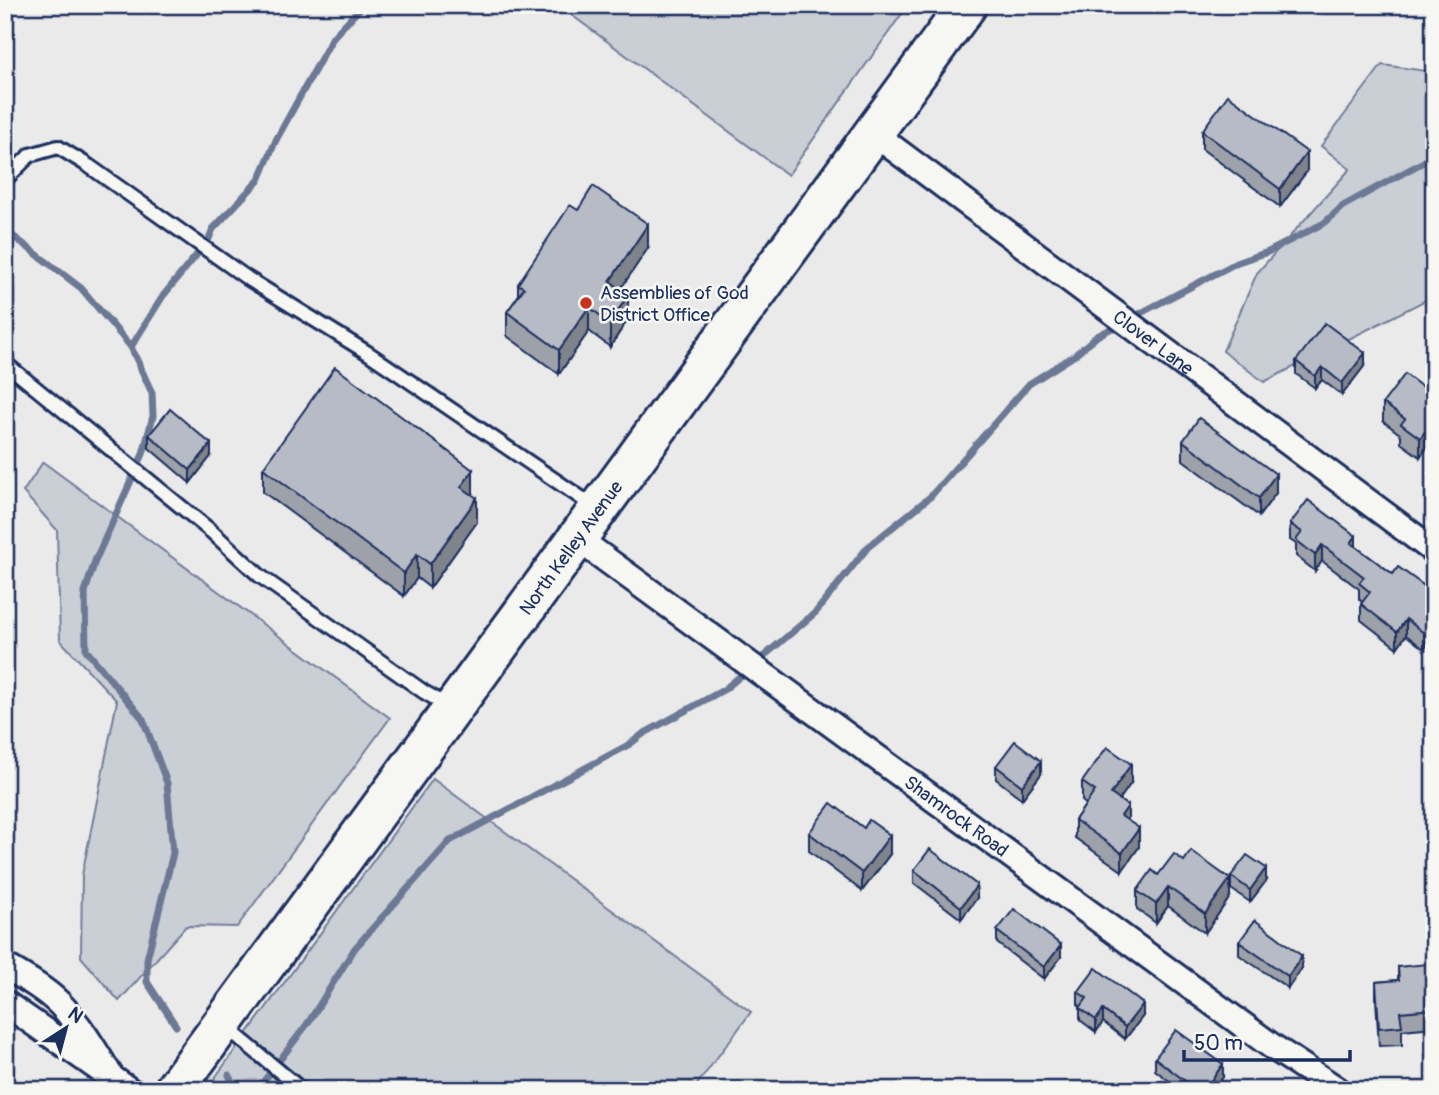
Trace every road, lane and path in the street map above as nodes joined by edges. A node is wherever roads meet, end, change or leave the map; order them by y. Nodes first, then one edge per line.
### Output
1 (967, 5) edge
2 (873, 133) junction
3 (5, 180) edge
4 (5, 363) edge
5 (589, 525) junction
6 (1434, 551) edge
7 (453, 709) junction
8 (5, 967) edge
9 (5, 1003) edge
10 (223, 1024) junction
11 (120, 1083) edge
12 (174, 1090) edge
13 (302, 1090) edge
14 (1338, 1090) edge

1 - 2 main road, North Kelley Avenue
2 - 5 main road, North Kelley Avenue
2 - 6 street, Clover Lane
3 - 5 lane
4 - 7 lane
5 - 7 main road, North Kelley Avenue
5 - 14 street, Shamrock Road
7 - 10 main road, North Kelley Avenue
8 - 11 street
9 - 11 street
10 - 12 main road, North Kelley Avenue
10 - 13 lane

